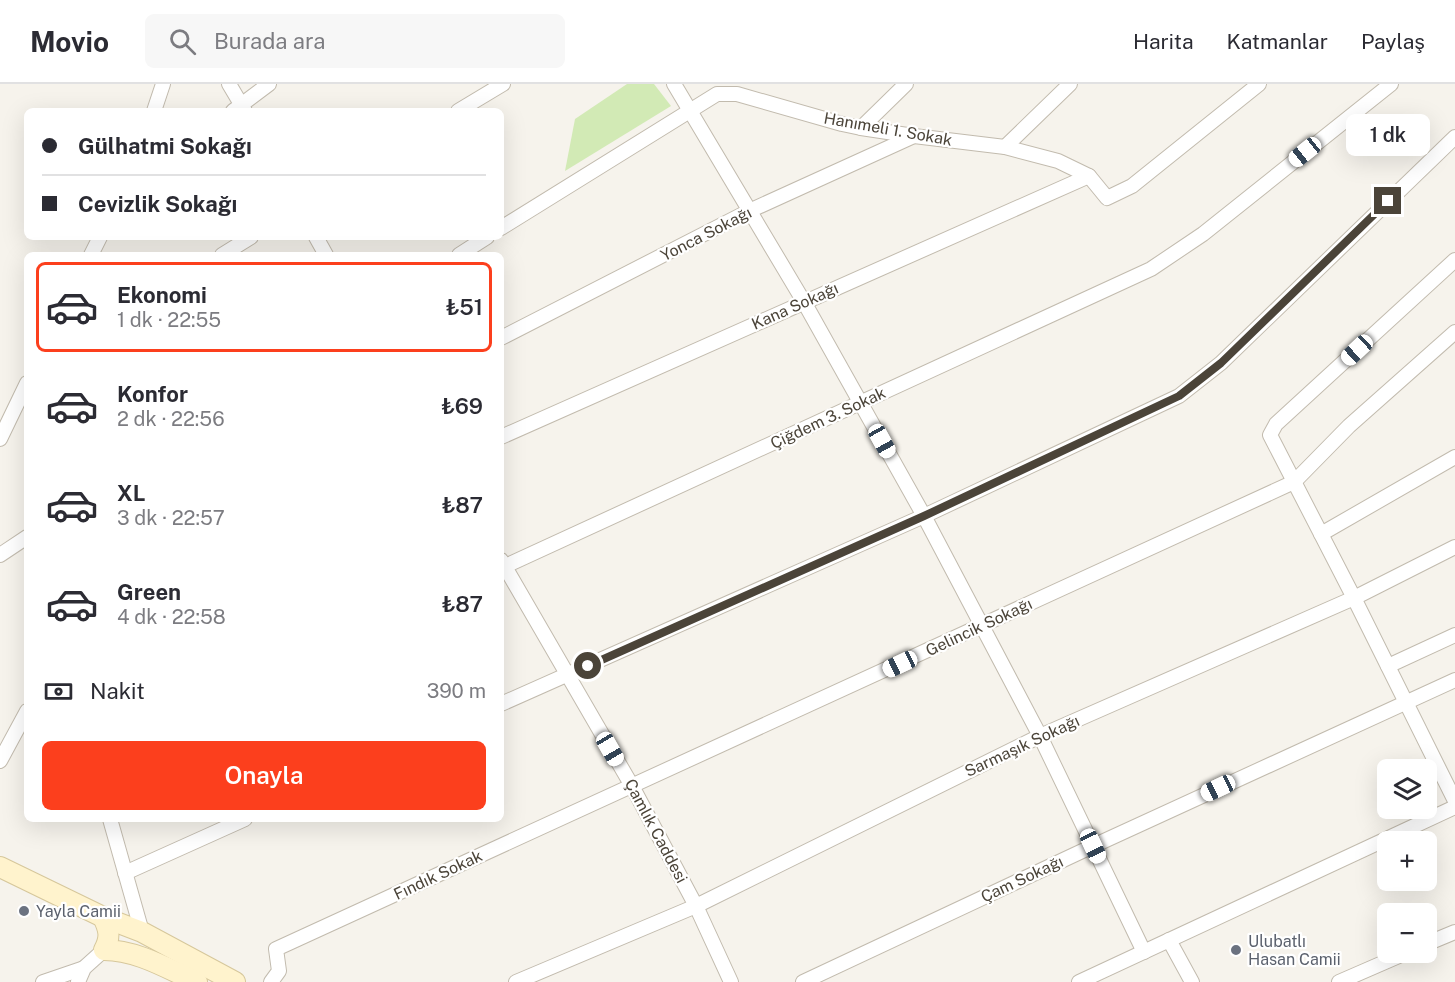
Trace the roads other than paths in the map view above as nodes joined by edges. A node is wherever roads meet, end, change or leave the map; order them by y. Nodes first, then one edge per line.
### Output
1 (163, 84) edge
2 (229, 84) edge
3 (269, 84) edge
4 (503, 84) edge
5 (674, 84) edge
6 (906, 84) edge
7 (1070, 84) edge
8 (1259, 84) edge
9 (1391, 84) edge
10 (742, 89) edge
11 (154, 108) edge
12 (240, 108) edge
13 (241, 108) edge
14 (463, 108) edge
15 (689, 111) junction
16 (861, 128) junction
17 (914, 136) junction
18 (1455, 136) edge
19 (1005, 147) junction
20 (1089, 176) junction
21 (750, 211) junction
22 (504, 226) edge
23 (246, 240) edge
24 (482, 240) edge
25 (227, 252) edge
26 (464, 252) edge
27 (1455, 260) edge
28 (804, 302) junction
29 (1455, 332) edge
30 (504, 336) edge
31 (24, 389) edge
32 (861, 403) junction
33 (504, 436) edge
34 (0, 439) edge
35 (1455, 457) edge
36 (1294, 482) junction
37 (924, 516) junction
38 (1321, 534) junction
39 (24, 541) edge
40 (1455, 547) edge
41 (0, 555) edge
42 (504, 564) edge
43 (504, 568) edge
44 (1354, 598) junction
45 (982, 626) junction
46 (1455, 635) edge
47 (1388, 666) junction
48 (567, 675) junction
49 (1455, 680) edge
50 (1406, 702) junction
51 (504, 703) edge
52 (24, 717) edge
53 (1040, 736) junction
54 (0, 761) edge
55 (1450, 779) edge
56 (632, 786) junction
57 (1455, 801) edge
58 (1455, 807) edge
59 (111, 822) edge
60 (238, 822) edge
61 (1093, 846) junction
62 (0, 867) edge
63 (125, 873) junction
64 (696, 906) junction
65 (103, 917) junction
66 (142, 932) junction
67 (1455, 932) edge
68 (1437, 939) edge
69 (1169, 940) junction
70 (104, 950) junction
71 (1144, 952) junction
72 (1383, 963) edge
73 (84, 968) junction
74 (43, 982) edge
75 (78, 982) edge
76 (197, 982) edge
77 (236, 982) edge
78 (271, 982) edge
79 (516, 982) edge
80 (731, 982) edge
81 (803, 982) edge
82 (1079, 982) edge
83 (1192, 982) edge
84 (1340, 982) edge

1 - 11 street
2 - 12 street
3 - 13 street
4 - 14 street
5 - 15 street
6 - 16 street
7 - 19 street
8 - 20 street
9 - 32 street, Çiğdem 3. Sokak
10 - 15 street, Hanımeli 1. Sokak
10 - 16 street, Hanımeli 1. Sokak
15 - 21 street
15 - 22 street, Hanımeli 1. Sokak
16 - 17 street, Hanımeli 1. Sokak
17 - 19 street, Hanımeli 1. Sokak
17 - 21 street, Yonca Sokağı
18 - 37 street
19 - 20 street, Hanımeli 1. Sokak
20 - 28 street, Kana Sokağı
21 - 28 street
21 - 30 street, Yonca Sokağı
23 - 25 street
24 - 26 street
27 - 36 street
28 - 32 street
28 - 33 street, Kana Sokağı
29 - 36 street
31 - 34 street
32 - 37 street
32 - 42 street, Çiğdem 3. Sokak
35 - 38 street
36 - 38 street
36 - 45 street, Gelincik Sokağı
37 - 45 street
37 - 48 street
38 - 44 street
39 - 41 street
40 - 44 street, Sarmaşık Sokağı
43 - 48 street, Çamlık Caddesi
44 - 47 street
44 - 53 street, Sarmaşık Sokağı
45 - 53 street
45 - 56 street, Gelincik Sokağı
46 - 47 street
47 - 50 street
48 - 51 street
48 - 56 street, Çamlık Caddesi
49 - 50 street, Çam Sokağı
50 - 55 street
50 - 61 street, Çam Sokağı
52 - 54 street
53 - 61 street
53 - 64 street, Sarmaşık Sokağı
55 - 57 street
56 - 64 street, Çamlık Caddesi
56 - 78 street, Fındık Sokak
58 - 69 street
59 - 63 street
60 - 63 street
61 - 71 street
61 - 81 street, Çam Sokağı
62 - 65 main road
63 - 66 street
64 - 79 street, Sarmaşık Sokağı
64 - 80 street, Çamlık Caddesi
65 - 66 main road
65 - 70 main road
66 - 77 main road
67 - 68 street
69 - 71 street
69 - 83 street
70 - 73 street
70 - 76 main road
71 - 82 street
72 - 84 street
73 - 74 street
73 - 75 street

